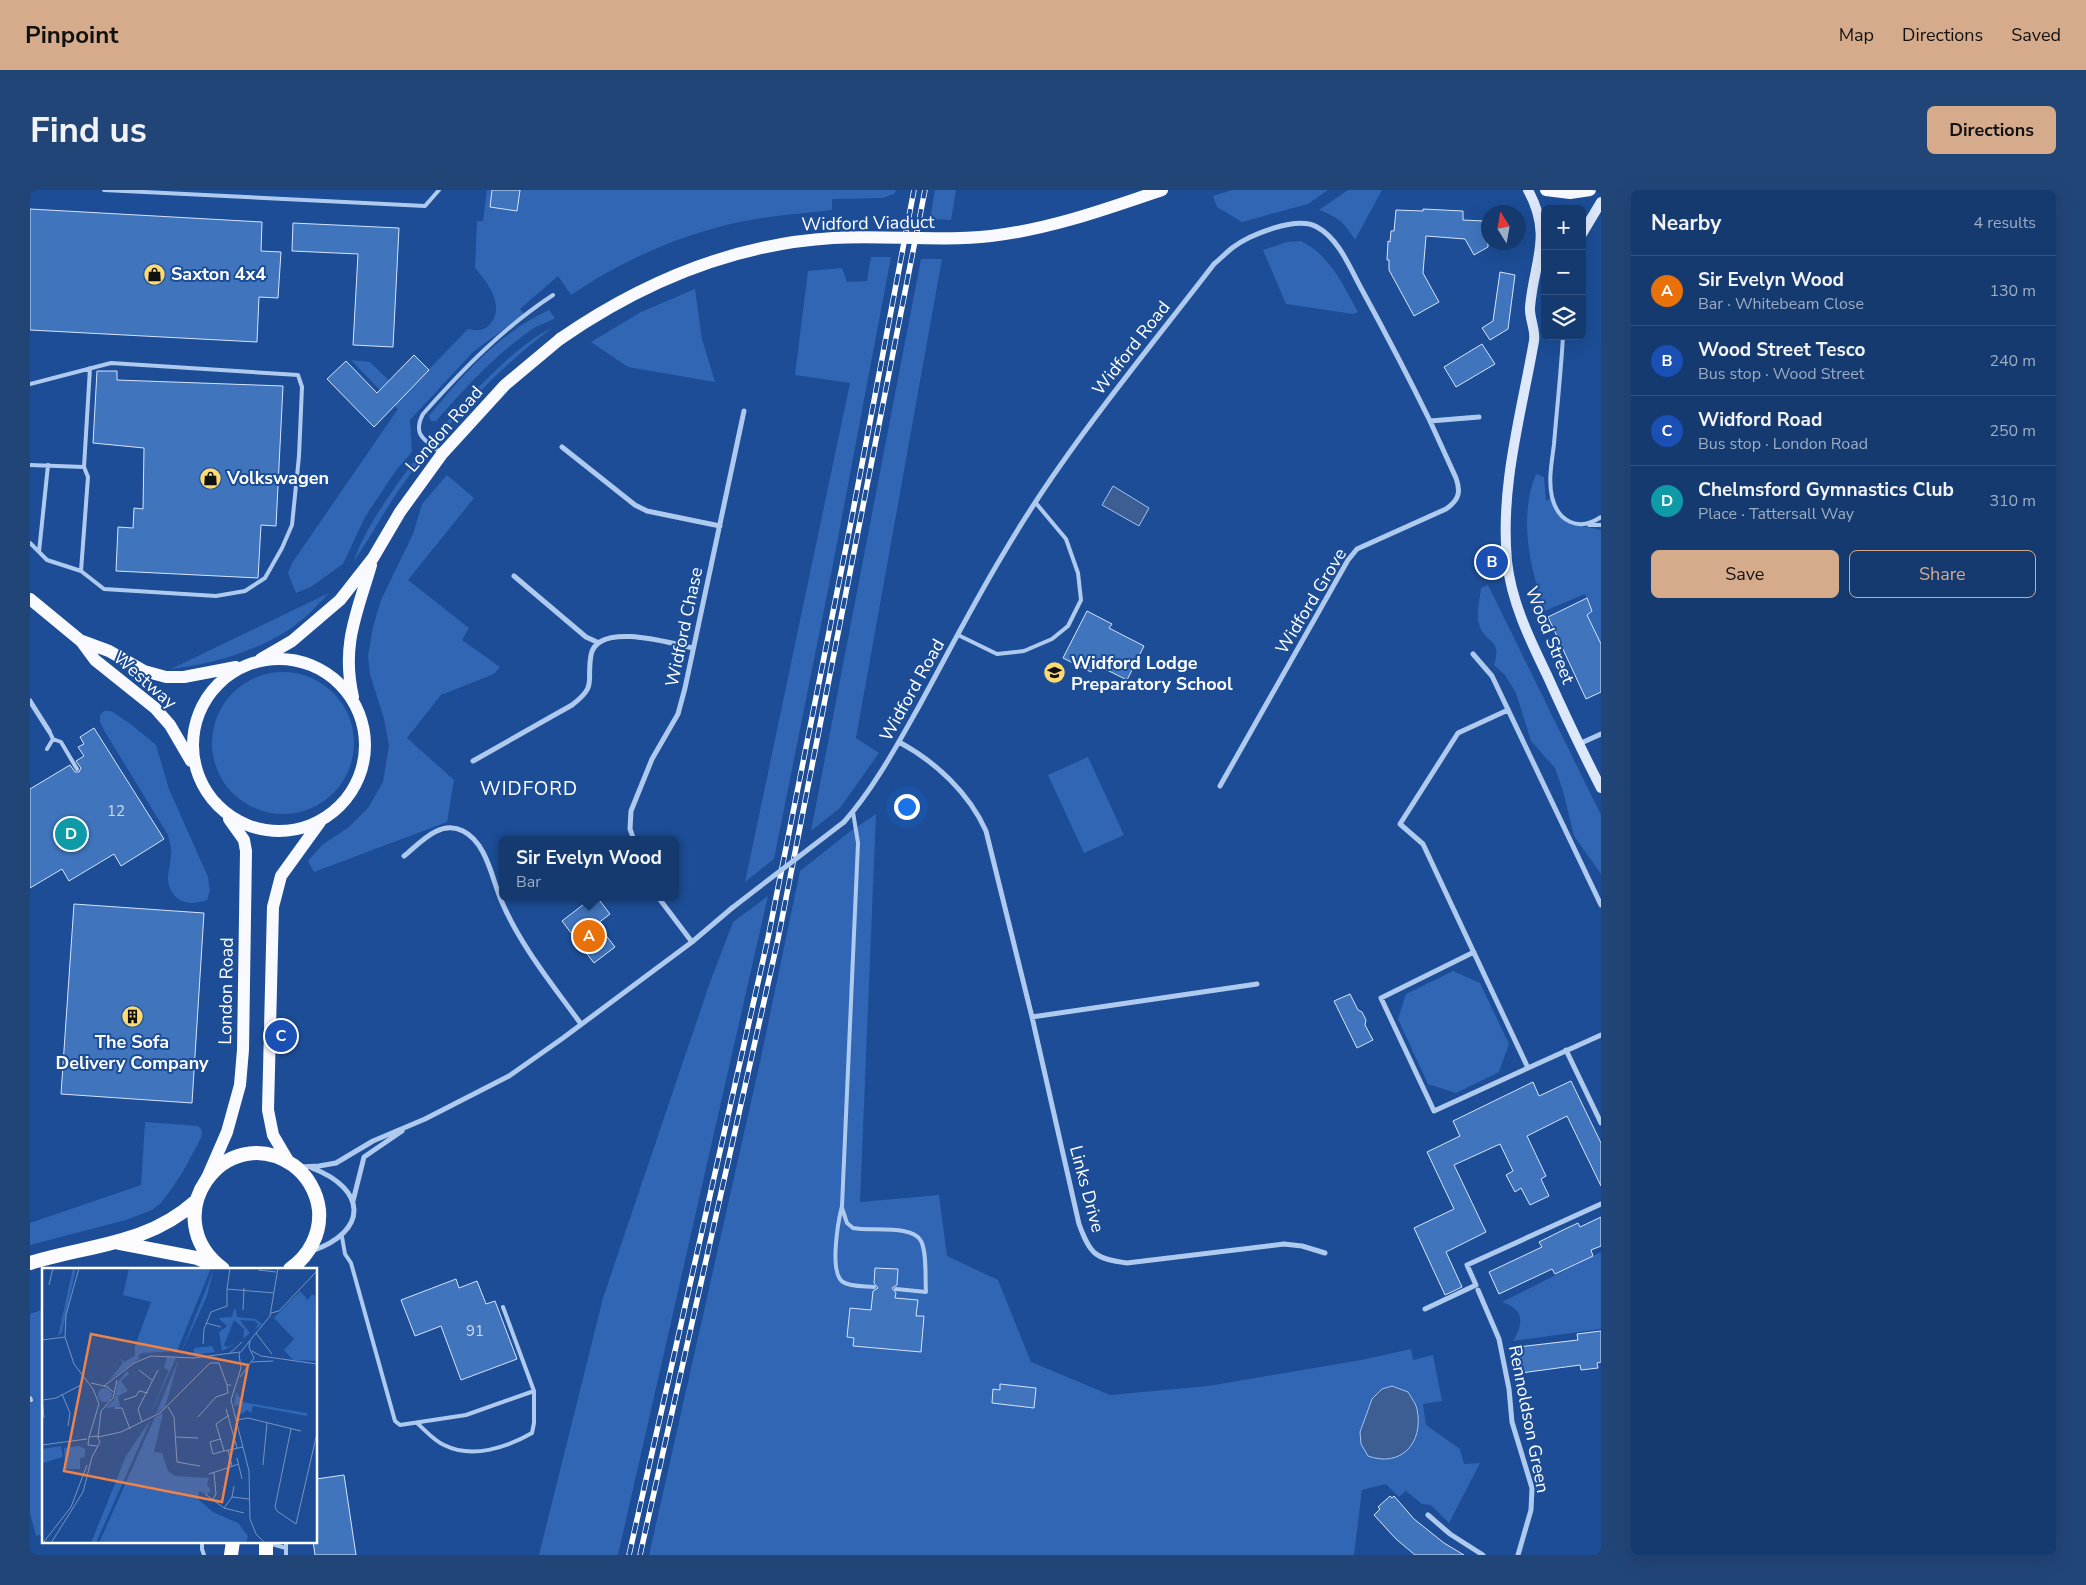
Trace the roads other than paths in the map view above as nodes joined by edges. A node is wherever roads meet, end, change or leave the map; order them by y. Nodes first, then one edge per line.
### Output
1 (104, 190) edge
2 (256, 190) edge
3 (439, 190) edge
4 (1162, 190) edge
5 (1528, 190) edge
6 (1546, 190) edge
7 (1590, 190) edge
8 (256, 197) junction
9 (1601, 202) edge
10 (1586, 227) edge
11 (553, 294) dead end
12 (1541, 333) edge
13 (1535, 338) junction
14 (560, 339) joint
15 (1562, 340) edge
16 (90, 368) junction
17 (30, 384) edge
18 (744, 410) dead end
19 (1479, 417) dead end
20 (1430, 420) junction
21 (562, 447) dead end
22 (442, 454) junction
23 (30, 465) edge
24 (48, 465) junction
25 (84, 467) junction
26 (1036, 502) junction
27 (1601, 517) edge
28 (1579, 525) junction
29 (1601, 525) edge
30 (720, 526) junction
31 (30, 544) edge
32 (39, 552) junction
33 (373, 558) junction
34 (81, 571) junction
35 (514, 576) dead end
36 (30, 599) edge
37 (958, 635) junction
38 (81, 641) junction
39 (597, 642) junction
40 (693, 648) junction
41 (1473, 654) dead end
42 (251, 664) junction
43 (30, 701) edge
44 (355, 704) junction
45 (1508, 710) junction
46 (49, 732) joint
47 (1601, 734) edge
48 (53, 739) junction
49 (899, 742) junction
50 (1579, 744) junction
51 (47, 749) dead end
52 (473, 761) dead end
53 (77, 769) dead end
54 (198, 775) junction
55 (1220, 786) dead end
56 (1601, 788) edge
57 (218, 807) junction
58 (853, 812) junction
59 (321, 820) junction
60 (633, 836) edge
61 (404, 856) dead end
62 (499, 896) edge
63 (501, 901) edge
64 (661, 901) edge
65 (1601, 905) edge
66 (692, 942) junction
67 (1474, 952) junction
68 (1257, 984) dead end
69 (1032, 1018) junction
70 (581, 1024) junction
71 (1601, 1034) edge
72 (1566, 1050) junction
73 (1528, 1068) junction
74 (1601, 1123) edge
75 (406, 1128) junction
76 (292, 1165) junction
77 (310, 1166) junction
78 (207, 1178) junction
79 (196, 1202) junction
80 (353, 1202) junction
81 (1601, 1204) edge
82 (842, 1206) junction
83 (342, 1237) junction
84 (119, 1243) junction
85 (1325, 1254) dead end
86 (303, 1260) edge
87 (30, 1263) edge
88 (221, 1268) edge
89 (291, 1268) edge
90 (874, 1287) dead end
91 (896, 1289) dead end
92 (1478, 1290) dead end
93 (503, 1307) dead end
94 (1425, 1309) dead end
95 (534, 1391) junction
96 (417, 1423) junction
97 (1428, 1515) dead end
98 (202, 1542) edge
99 (233, 1542) edge
100 (286, 1542) edge
101 (266, 1546) edge
102 (286, 1548) junction
103 (204, 1555) edge
104 (231, 1555) edge
105 (286, 1555) edge
106 (1483, 1555) edge
107 (1518, 1555) edge

1 - 8 lane
2 - 8 lane
3 - 8 lane
4 - 14 main road, Widford Viaduct, bridge
5 - 13 main road, Wood Street
6 - 7 main road
9 - 10 main road
11 - 22 lane
12 - 13 main road
13 - 50 main road, Wood Street
14 - 22 main road, London Road
15 - 28 lane
16 - 17 lane
16 - 25 lane
16 - 34 lane
18 - 30 street, Widford Chase
19 - 20 street
20 - 26 street, Widford Road
20 - 55 street, Widford Grove
21 - 30 street
22 - 33 main road, London Road
23 - 24 lane
24 - 25 lane
24 - 32 lane
25 - 34 lane
26 - 37 street, Widford Road
26 - 37 lane
27 - 28 lane
28 - 29 lane
30 - 40 street, Widford Chase
31 - 32 lane
32 - 34 lane
33 - 42 main road, London Road
33 - 44 main road, London Road
35 - 39 street
36 - 38 main road, Westway
37 - 49 street, Widford Road
38 - 42 main road, Westway
38 - 54 main road, Westway
39 - 40 street
39 - 52 street
40 - 60 street, Widford Chase
41 - 45 street
42 - 44 main road
42 - 54 main road
43 - 46 street
44 - 59 main road
45 - 65 street
45 - 67 street
46 - 48 lane
47 - 50 street
48 - 51 lane
48 - 53 lane
49 - 58 street, Widford Road
49 - 69 street, Links Drive
50 - 56 main road, Wood Street
54 - 57 main road
57 - 59 main road
57 - 78 main road, London Road
58 - 66 street, Widford Road, bridge
58 - 82 lane
59 - 76 main road
61 - 62 street
63 - 70 street
64 - 66 street
66 - 70 street, Widford Road
67 - 73 street
67 - 73 street
68 - 69 street
69 - 85 street, Links Drive
70 - 75 street, Widford Road
71 - 72 street
72 - 73 street
72 - 74 street
75 - 77 street, Widford Road
75 - 80 street, Widford Road
76 - 77 street, Widford Road
76 - 78 highway
76 - 86 highway
77 - 80 street, Widford Road
78 - 79 highway
79 - 84 highway
79 - 88 highway
80 - 83 street, Widford Road
81 - 94 street
82 - 90 lane
82 - 91 lane
83 - 86 street
83 - 96 lane
84 - 87 highway
84 - 88 highway
86 - 89 highway
92 - 107 street, Rennoldson Green
93 - 95 lane
95 - 96 lane
95 - 96 lane
97 - 106 street
98 - 103 lane
99 - 104 highway
100 - 102 lane
101 - 102 lane
102 - 105 lane

